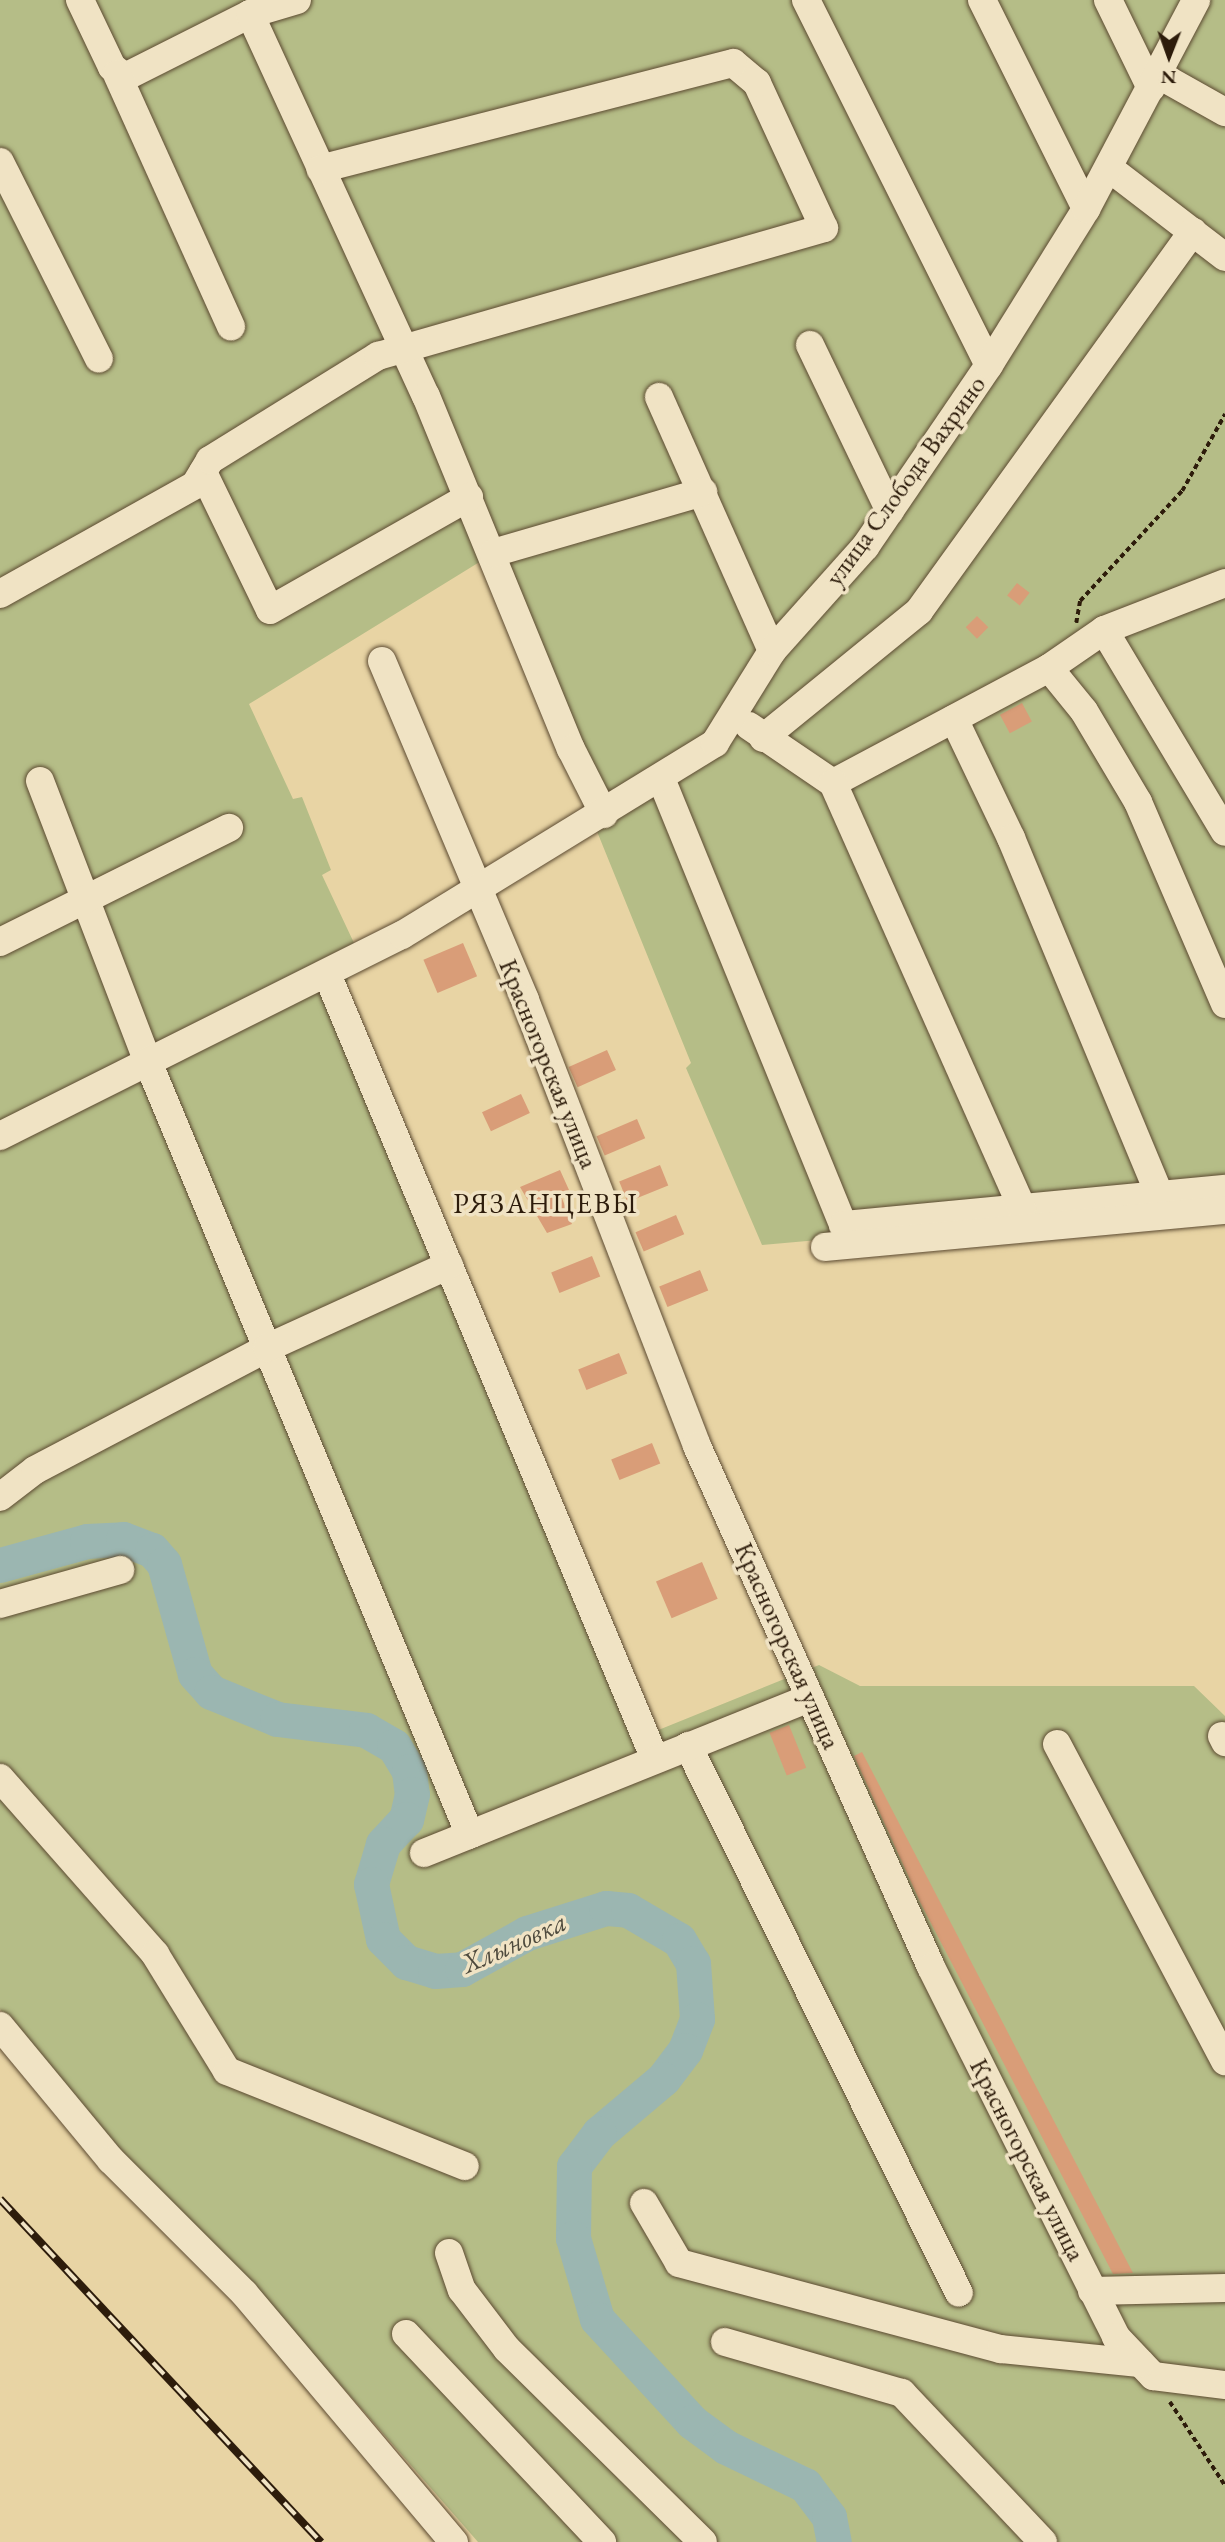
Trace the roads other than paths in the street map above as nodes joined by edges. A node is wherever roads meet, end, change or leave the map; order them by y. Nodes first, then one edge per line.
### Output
1 (80, 0) edge
2 (297, 0) edge
3 (806, 0) edge
4 (982, 0) edge
5 (1108, 0) edge
6 (1196, 0) edge
7 (250, 14) junction
8 (117, 74) junction
9 (1155, 82) junction
10 (1225, 113) edge
11 (0, 162) edge
12 (1109, 168) junction
13 (320, 169) junction
14 (1086, 209) junction
15 (1193, 231) junction
16 (1225, 257) edge
17 (232, 327) dead end
18 (810, 345) dead end
19 (405, 351) junction
20 (99, 359) dead end
21 (989, 365) junction
22 (659, 397) dead end
23 (203, 472) junction
24 (703, 492) junction
25 (469, 497) junction
26 (890, 511) junction
27 (493, 553) junction
28 (1225, 583) edge
29 (0, 594) edge
30 (1093, 638) junction
31 (772, 651) junction
32 (382, 661) dead end
33 (1048, 668) junction
34 (736, 714) junction
35 (954, 719) junction
36 (763, 738) junction
37 (40, 781) dead end
38 (662, 781) junction
39 (833, 783) junction
40 (1214, 790) edge
41 (604, 814) junction
42 (229, 828) dead end
43 (1225, 832) edge
44 (476, 888) junction
45 (85, 901) junction
46 (0, 942) edge
47 (327, 974) junction
48 (1225, 1004) edge
49 (148, 1062) junction
50 (0, 1136) edge
51 (1225, 1189) edge
52 (1160, 1196) junction
53 (1022, 1208) junction
54 (1225, 1210) edge
55 (825, 1247) dead end
56 (449, 1265) junction
57 (267, 1348) junction
58 (0, 1497) edge
59 (120, 1570) dead end
60 (0, 1604) edge
61 (810, 1698) junction
62 (1057, 1744) dead end
63 (688, 1746) junction
64 (654, 1757) junction
65 (0, 1778) edge
66 (470, 1835) junction
67 (424, 1853) dead end
68 (0, 2026) edge
69 (1225, 2060) edge
70 (465, 2166) dead end
71 (644, 2203) dead end
72 (449, 2253) dead end
73 (1225, 2288) edge
74 (1093, 2291) junction
75 (959, 2292) dead end
76 (406, 2334) dead end
77 (725, 2342) dead end
78 (1147, 2369) junction
79 (1225, 2385) edge
80 (454, 2542) edge
81 (602, 2542) edge
82 (703, 2542) edge
83 (1043, 2542) edge

1 - 8 street
2 - 7 street
3 - 21 street
4 - 14 street
5 - 9 street
6 - 9 street, улица Слобода Вахрино
7 - 8 street
7 - 13 street
8 - 17 street
9 - 10 street
9 - 12 street, улица Слобода Вахрино
11 - 20 street
12 - 14 street, улица Слобода Вахрино
12 - 15 street
13 - 19 street
13 - 19 street
14 - 21 street, улица Слобода Вахрино
15 - 16 street
15 - 36 street
18 - 26 street
19 - 23 street
19 - 25 street
21 - 26 street, улица Слобода Вахрино
22 - 24 street
23 - 25 street
23 - 29 street
24 - 27 street
24 - 31 street
25 - 27 street
26 - 31 street, улица Слобода Вахрино
27 - 41 street
28 - 30 street
30 - 33 street
30 - 40 street
31 - 34 street, улица Слобода Вахрино
32 - 44 street, Красногорская улица
33 - 35 street
33 - 48 street
34 - 36 street
34 - 38 street, улица Слобода Вахрино
35 - 39 street
35 - 52 street
36 - 39 street
37 - 45 street
38 - 41 street, улица Слобода Вахрино
38 - 53 street
39 - 53 street
40 - 43 street
41 - 44 street, улица Слобода Вахрино
42 - 45 street
44 - 47 street, улица Слобода Вахрино
44 - 61 street, Красногорская улица
45 - 46 street
45 - 49 street
47 - 49 street, улица Слобода Вахрино
47 - 56 street
49 - 50 street, улица Слобода Вахрино
49 - 57 street
51 - 52 street
52 - 53 street
54 - 55 street
56 - 57 street
56 - 64 street
57 - 58 street
57 - 66 street
59 - 60 street
61 - 63 street
61 - 74 street, Красногорская улица
62 - 69 street
63 - 64 street
63 - 75 street
64 - 66 street
65 - 70 street
66 - 67 street
68 - 80 street
71 - 78 street
72 - 82 street
73 - 74 street
74 - 78 street, Красногорская улица
76 - 81 street
77 - 83 street
78 - 79 street

